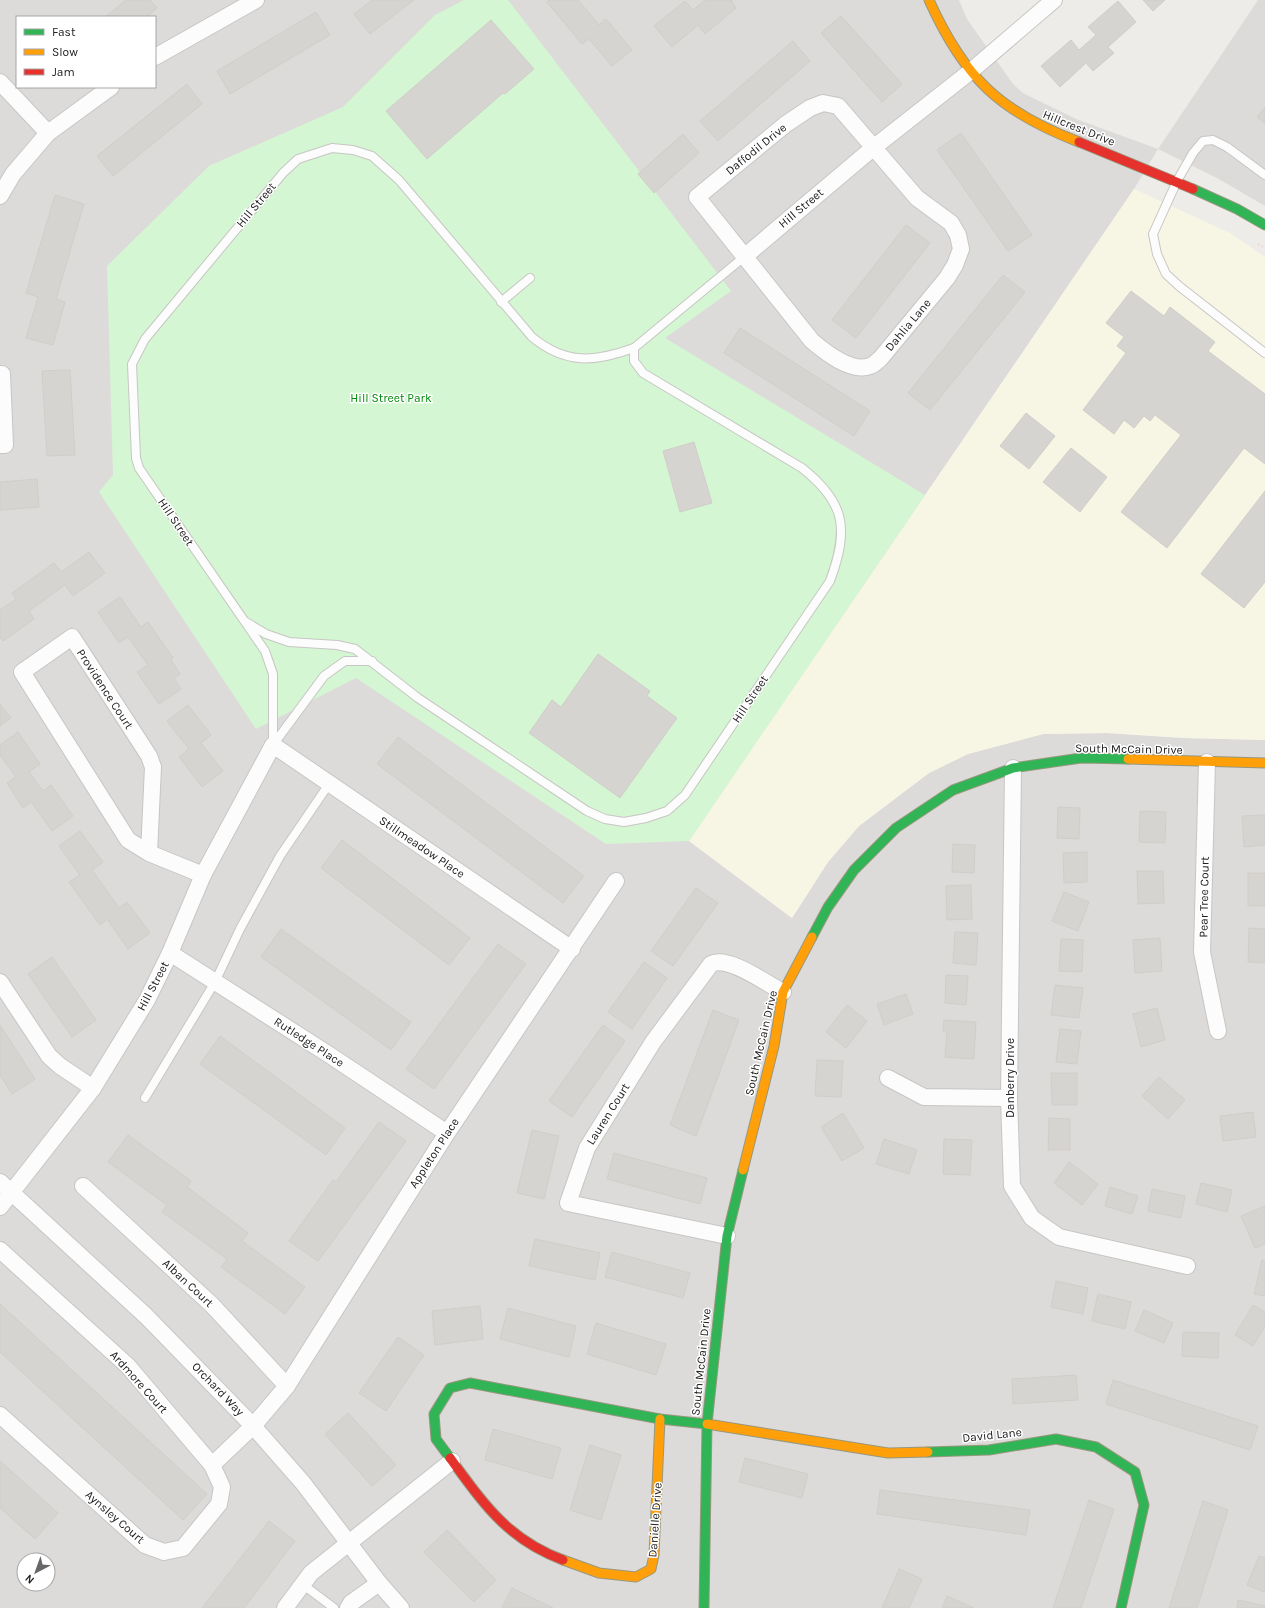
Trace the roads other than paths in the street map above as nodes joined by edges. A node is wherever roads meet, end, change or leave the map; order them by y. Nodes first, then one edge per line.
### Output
1 (256, 0) edge
2 (929, 0) edge
3 (1054, 0) edge
4 (156, 56) edge
5 (971, 71) junction
6 (0, 82) edge
7 (110, 88) edge
8 (48, 133) junction
9 (873, 148) junction
10 (1265, 175) edge
11 (1177, 181) junction
12 (0, 196) edge
13 (1265, 225) edge
14 (744, 257) junction
15 (530, 278) dead end
16 (501, 302) junction
17 (634, 348) junction
18 (1265, 354) edge
19 (0, 374) edge
20 (0, 445) edge
21 (243, 620) junction
22 (372, 661) junction
23 (272, 745) junction
24 (1207, 762) junction
25 (1265, 763) edge
26 (1013, 768) junction
27 (329, 784) junction
28 (149, 853) junction
29 (203, 875) junction
30 (616, 881) dead end
31 (572, 949) junction
32 (170, 953) junction
33 (0, 982) edge
34 (215, 982) junction
35 (783, 992) junction
36 (1218, 1031) dead end
37 (888, 1078) dead end
38 (93, 1088) junction
39 (145, 1098) dead end
40 (1009, 1098) junction
41 (447, 1133) junction
42 (83, 1186) dead end
43 (6, 1187) edge
44 (0, 1207) edge
45 (727, 1236) junction
46 (0, 1250) edge
47 (1187, 1266) dead end
48 (287, 1386) junction
49 (0, 1415) edge
50 (660, 1419) junction
51 (707, 1424) junction
52 (253, 1426) junction
53 (452, 1461) junction
54 (212, 1465) junction
55 (348, 1543) junction
56 (379, 1583) junction
57 (302, 1584) junction
58 (285, 1608) edge
59 (334, 1608) edge
60 (348, 1608) edge
61 (401, 1608) edge
62 (704, 1608) edge
63 (1121, 1608) edge

1 - 4 street
2 - 5 street, Hillcrest Drive
3 - 5 street, Hill Street
5 - 9 street, Hill Street
5 - 11 street, Hillcrest Drive
6 - 8 street
7 - 8 street
8 - 12 street
9 - 14 street, Hill Street
9 - 14 street, Daffodil Drive
9 - 14 street, Dahlia Lane
10 - 11 lane
11 - 13 street, Hillcrest Drive
11 - 18 lane
14 - 17 lane, Hill Street
15 - 16 lane
16 - 17 lane, Hill Street
16 - 21 lane, Hill Street
17 - 22 lane, Hill Street
19 - 20 street
21 - 22 lane, Hill Street
21 - 23 lane, Hill Street
22 - 23 lane, Hill Street
23 - 27 street, Stillmeadow Place
23 - 29 street, Hill Street
24 - 25 street, South McCain Drive
24 - 26 street, South McCain Drive
24 - 36 street, Pear Tree Court
26 - 35 street, South McCain Drive
26 - 40 street, Danberry Drive
27 - 31 street, Stillmeadow Place
27 - 34 lane
28 - 28 street, Providence Court
28 - 29 street, Providence Court
29 - 32 street, Hill Street
30 - 31 street, Appleton Place
31 - 41 street, Appleton Place
32 - 34 street, Rutledge Place
32 - 38 street, Hill Street
33 - 38 street
34 - 39 lane
34 - 41 street, Rutledge Place
35 - 45 street, South McCain Drive
35 - 45 street, Lauren Court
37 - 40 street
38 - 43 street, Hill Street
40 - 47 street, Danberry Drive
41 - 48 street, Appleton Place
42 - 48 street, Alban Court
43 - 44 street, Hill Street
43 - 52 street, Orchard Way
45 - 51 street, South McCain Drive
46 - 54 street, Ardmore Court
48 - 52 street, Appleton Place
49 - 54 street, Aynsley Court
50 - 51 street, Danielle Drive
50 - 53 street, Danielle Drive
50 - 53 street, Danielle Drive
51 - 62 street, South McCain Drive
51 - 63 street, David Lane
52 - 54 street
52 - 55 street, Orchard Way
53 - 55 street
55 - 56 street, Orchard Way
55 - 57 street
56 - 60 street
56 - 61 street, Orchard Way
57 - 58 street
57 - 59 lane

